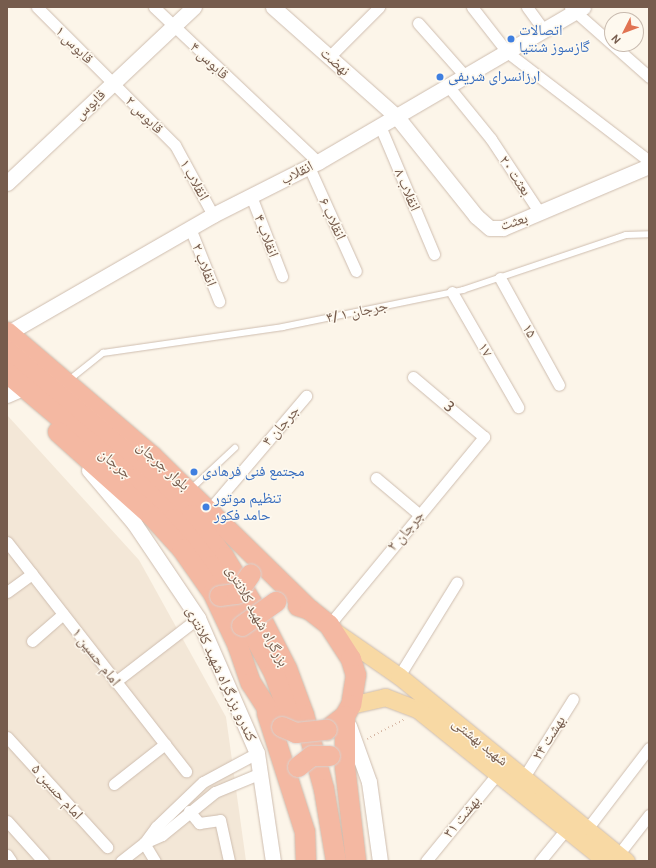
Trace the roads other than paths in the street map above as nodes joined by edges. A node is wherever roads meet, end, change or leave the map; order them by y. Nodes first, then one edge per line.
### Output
1 (37, 7) edge
2 (154, 7) edge
3 (194, 7) edge
4 (379, 7) edge
5 (472, 7) edge
6 (527, 7) edge
7 (277, 8) edge
8 (576, 9) edge
9 (418, 23) dead end
10 (172, 27) junction
11 (544, 30) junction
12 (507, 52) junction
13 (329, 57) junction
14 (465, 76) junction
15 (647, 76) edge
16 (112, 84) junction
17 (448, 86) junction
18 (396, 117) junction
19 (380, 126) junction
20 (175, 145) joint
21 (649, 161) edge
22 (313, 165) junction
23 (649, 166) edge
24 (7, 183) edge
25 (251, 196) junction
26 (540, 213) junction
27 (213, 215) junction
28 (190, 228) junction
29 (649, 234) edge
30 (434, 254) dead end
31 (356, 271) dead end
32 (282, 276) dead end
33 (500, 278) junction
34 (452, 292) junction
35 (219, 302) dead end
36 (7, 339) edge
37 (7, 373) edge
38 (413, 377) dead end
39 (67, 383) junction
40 (558, 385) dead end
41 (25, 388) junction
42 (7, 395) edge
43 (306, 396) dead end
44 (518, 407) dead end
45 (58, 433) junction
46 (484, 437) joint
47 (235, 448) dead end
48 (144, 468) joint
49 (376, 478) dead end
50 (190, 491) junction
51 (209, 510) junction
52 (420, 515) junction
53 (238, 538) junction
54 (7, 542) edge
55 (160, 558) junction
56 (212, 566) joint
57 (32, 574) junction
58 (457, 582) dead end
59 (7, 592) edge
60 (216, 594) junction
61 (310, 610) junction
62 (62, 614) junction
63 (198, 618) junction
64 (330, 627) junction
65 (238, 637) junction
66 (32, 641) dead end
67 (399, 676) junction
68 (115, 682) junction
69 (573, 699) dead end
70 (348, 710) junction
71 (267, 713) junction
72 (7, 737) edge
73 (164, 744) junction
74 (649, 748) edge
75 (257, 753) junction
76 (338, 762) junction
77 (186, 771) dead end
78 (261, 773) junction
79 (498, 774) junction
80 (295, 776) junction
81 (524, 778) junction
82 (114, 784) dead end
83 (189, 811) junction
84 (649, 815) edge
85 (7, 821) edge
86 (567, 828) junction
87 (587, 829) junction
88 (144, 843) junction
89 (107, 847) dead end
90 (7, 855) edge
91 (617, 859) edge
92 (11, 861) edge
93 (43, 861) edge
94 (121, 861) edge
95 (155, 861) edge
96 (228, 861) edge
97 (273, 861) edge
98 (306, 861) edge
99 (323, 861) edge
100 (336, 861) edge
101 (356, 861) edge
102 (380, 861) edge
103 (426, 861) edge
104 (540, 861) edge

1 - 16 street, ۱ قابوس
2 - 10 street, ۴ قابوس
3 - 10 street, قابوس
4 - 13 street
5 - 12 street
6 - 11 street
7 - 13 street, نهضت
8 - 11 street, انقلاب
8 - 15 street
9 - 14 street
10 - 16 street, قابوس
10 - 22 street, ۴ قابوس
11 - 12 street, انقلاب
12 - 14 street, انقلاب
12 - 21 street
13 - 18 street, نهضت
14 - 17 street, انقلاب
16 - 20 street, ۲ قابوس
16 - 24 street, قابوس
17 - 18 street, انقلاب
17 - 26 street, ۲۰ بعثت
18 - 19 street, انقلاب
18 - 26 street, بعثت
19 - 22 street, انقلاب
19 - 30 street, ۸ انقلاب
20 - 27 street, انقلاب ۱
22 - 25 street, انقلاب
22 - 31 street, ۶ انقلاب
23 - 26 street, بعثت
25 - 27 street, انقلاب
25 - 32 street, ۴ انقلاب
27 - 28 street, انقلاب
28 - 35 street, ۲ انقلاب
28 - 36 street, انقلاب
29 - 33 lane, جرجان ۱ /۴
33 - 34 lane, جرجان ۱ /۴
33 - 40 street, ۱۵
34 - 39 lane, جرجان ۱ /۴
34 - 44 street, ۱۷
36 - 39 highway, بلوار جرجان
36 - 48 highway, جرجان
37 - 41 highway, جرجان
38 - 46 street, 3
39 - 50 highway, بلوار جرجان
41 - 42 street
41 - 45 highway
41 - 56 highway, جرجان
43 - 51 street, ۴ جرجان
45 - 55 street, کندرو بزرگراه شهید کلانتری
45 - 60 highway
46 - 52 street, جرجان ۲
47 - 50 lane
48 - 100 highway, بزرگراه شهید کلانتری
49 - 52 street
50 - 51 highway, بلوار جرجان
51 - 53 highway, بلوار جرجان
52 - 64 street, جرجان ۲
53 - 60 highway, bridge
53 - 61 highway, بلوار جرجان
54 - 57 street, امام حسین ۱
55 - 63 street, کندرو بزرگراه شهید کلانتری
55 - 65 street
56 - 99 highway, بزرگراه شهید کلانتری
57 - 59 street
57 - 62 street, امام حسین ۱
58 - 67 street
60 - 65 highway
61 - 64 highway
61 - 65 highway, bridge
62 - 66 street
62 - 68 street, امام حسین ۱
63 - 68 street
63 - 75 street, کندرو بزرگراه شهید کلانتری
64 - 67 main road, شهید بهشتی
64 - 70 highway
65 - 71 highway
67 - 81 main road, شهید بهشتی
68 - 73 street, امام حسین ۱
69 - 81 street, بهشت ۲۴
70 - 71 highway, bridge
70 - 76 highway
70 - 79 main road, شهید بهشتی
70 - 102 street
71 - 80 highway
72 - 89 street, امام حسین ۵
73 - 77 street, امام حسین ۱
73 - 82 street
74 - 87 street
75 - 78 street, کندرو بزرگراه شهید کلانتری
75 - 88 street
76 - 80 highway, bridge
76 - 101 highway
78 - 83 street
78 - 97 street, کندرو بزرگراه شهید کلانتری
79 - 86 main road, شهید بهشتی
79 - 103 street, بهشت ۳۱
80 - 98 highway
81 - 87 main road, شهید بهشتی
83 - 88 street
83 - 96 street
84 - 91 street
85 - 93 street
86 - 91 main road, شهید بهشتی
86 - 104 street
87 - 91 main road, شهید بهشتی
88 - 94 street
88 - 95 street
90 - 92 street

